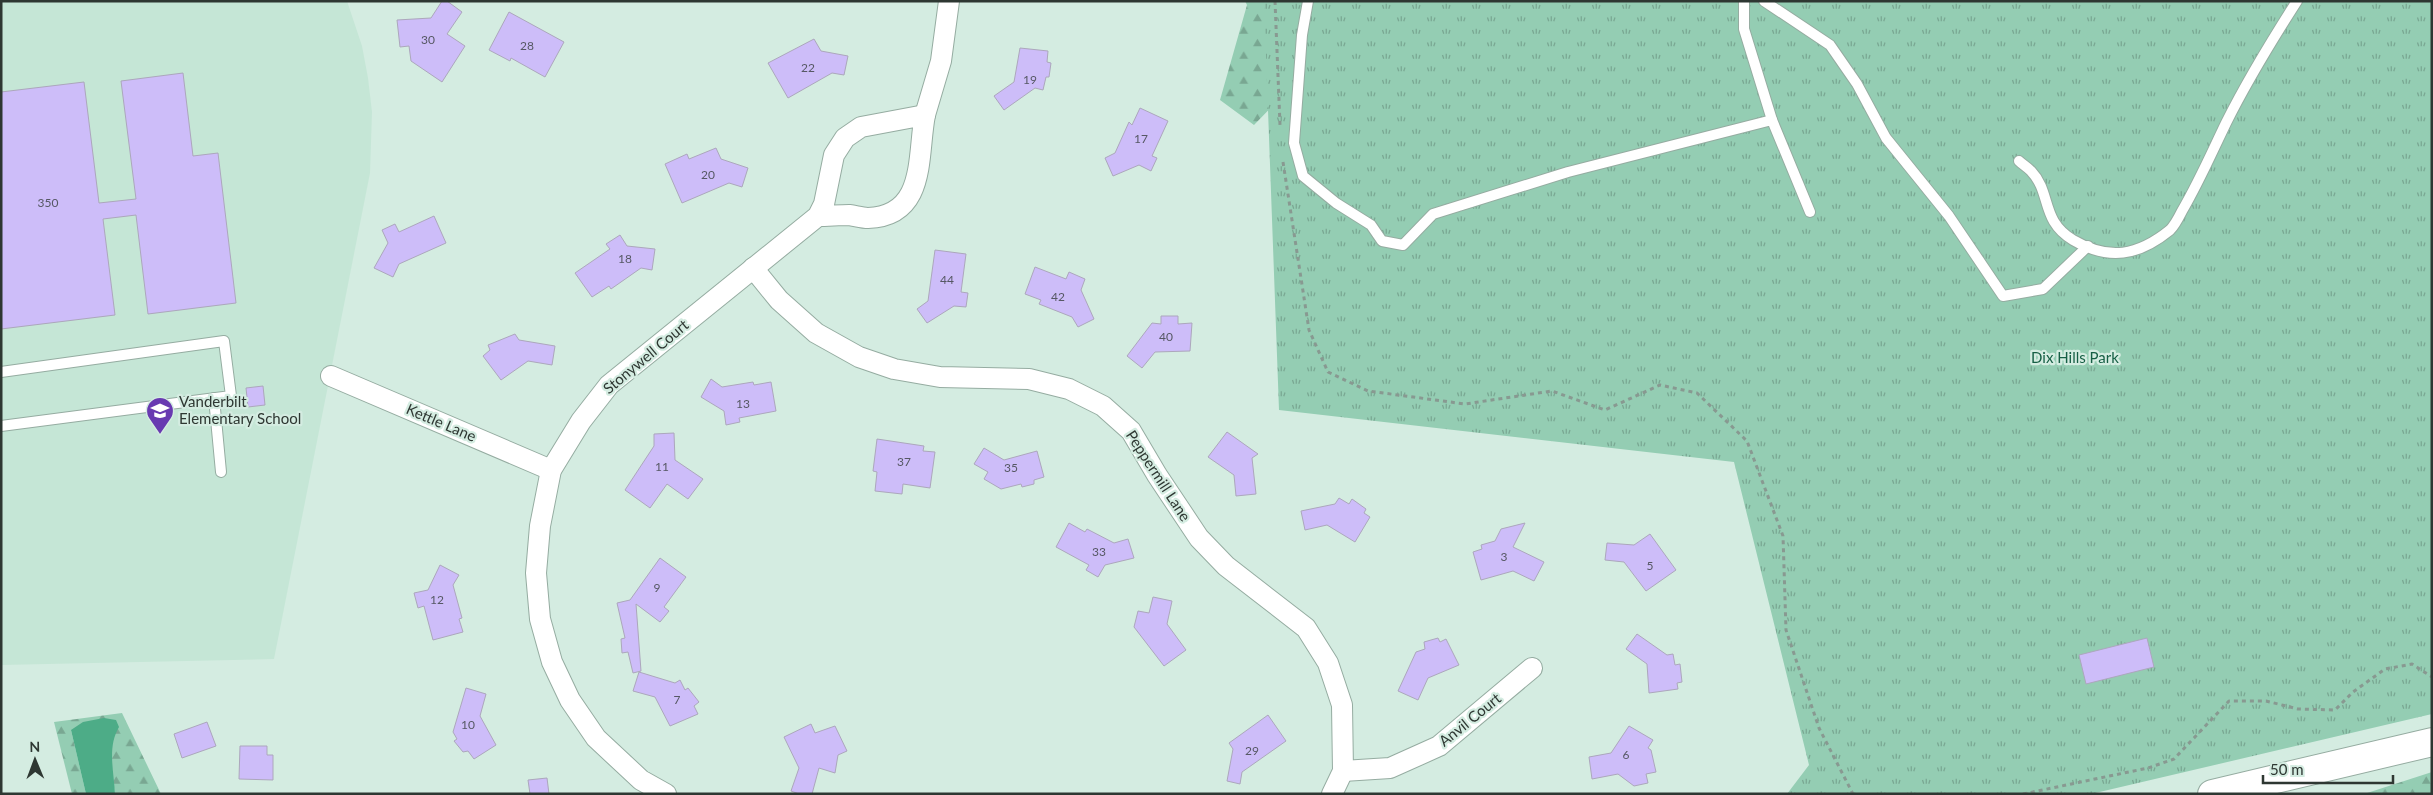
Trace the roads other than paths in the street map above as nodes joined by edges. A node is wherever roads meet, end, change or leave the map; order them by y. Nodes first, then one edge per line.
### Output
1 (949, 1) edge
2 (1308, 1) edge
3 (1744, 1) edge
4 (1764, 1) edge
5 (2297, 1) edge
6 (925, 115) junction
7 (1772, 120) junction
8 (2018, 161) dead end
9 (1810, 212) dead end
10 (818, 216) junction
11 (2088, 246) junction
12 (753, 268) junction
13 (1, 372) edge
14 (331, 376) dead end
15 (214, 398) junction
16 (1, 426) edge
17 (551, 470) junction
18 (221, 472) dead end
19 (1532, 668) dead end
20 (2432, 742) edge
21 (1343, 771) junction
22 (666, 794) edge
23 (1332, 794) edge
24 (2212, 794) edge

1 - 6 street
2 - 7 lane
3 - 7 lane
4 - 11 lane
5 - 11 lane
6 - 10 street
6 - 10 street
7 - 9 lane
8 - 11 lane
10 - 12 street, Stonywell Court
12 - 17 street, Stonywell Court
12 - 21 street, Peppermill Lane
13 - 15 lane
14 - 17 street, Kettle Lane
15 - 16 lane
15 - 18 lane
17 - 22 street, Stonywell Court
19 - 21 street, Anvil Court
20 - 24 main road
21 - 23 street, Peppermill Lane

